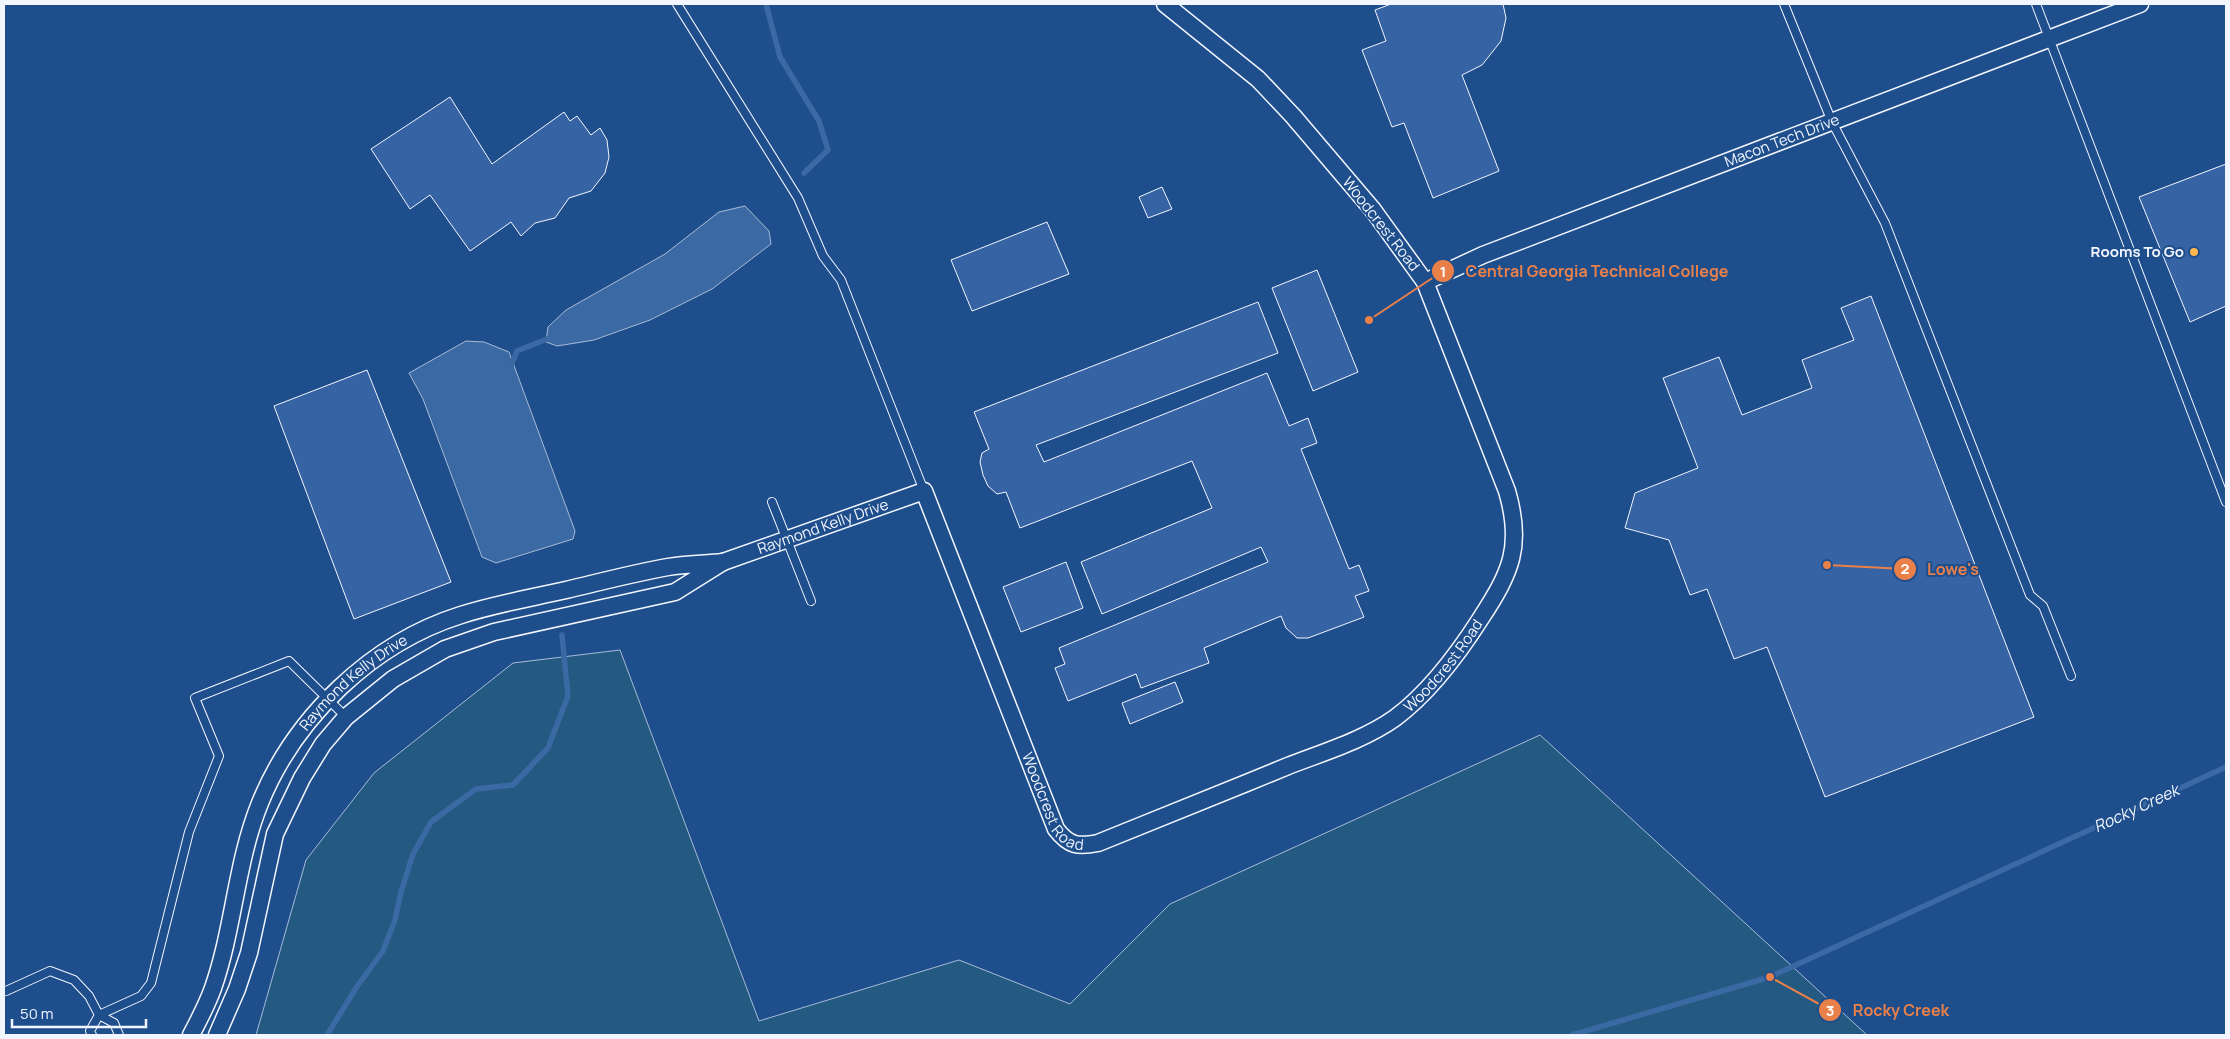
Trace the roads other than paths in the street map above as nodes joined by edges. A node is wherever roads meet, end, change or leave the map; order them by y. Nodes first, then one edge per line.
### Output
1 (677, 4) edge
2 (1165, 4) edge
3 (1784, 4) edge
4 (2036, 4) edge
5 (2140, 4) edge
6 (2050, 38) junction
7 (1832, 122) junction
8 (1425, 282) junction
9 (924, 491) junction
10 (772, 502) dead end
11 (2226, 502) edge
12 (787, 540) junction
13 (723, 562) junction
14 (811, 601) dead end
15 (2071, 676) dead end
16 (328, 700) junction
17 (346, 717) junction
18 (6, 991) dead end
19 (99, 1015) junction
20 (92, 1035) edge
21 (120, 1035) edge
22 (191, 1035) edge
23 (217, 1035) edge

1 - 9 lane
2 - 8 street, Woodcrest Road
3 - 7 lane
4 - 6 lane
5 - 6 street, Macon Tech Drive
6 - 7 street, Macon Tech Drive
6 - 11 lane
7 - 8 street, Macon Tech Drive
7 - 15 lane
8 - 9 street, Woodcrest Road
9 - 12 street, Raymond Kelly Drive
10 - 12 lane
12 - 13 street, Raymond Kelly Drive
12 - 14 lane
13 - 16 street, Raymond Kelly Drive
13 - 17 street, Raymond Kelly Drive
16 - 17 lane
16 - 19 lane
16 - 22 street, Raymond Kelly Drive
17 - 23 street, Raymond Kelly Drive
18 - 19 lane
19 - 20 lane
19 - 21 lane

